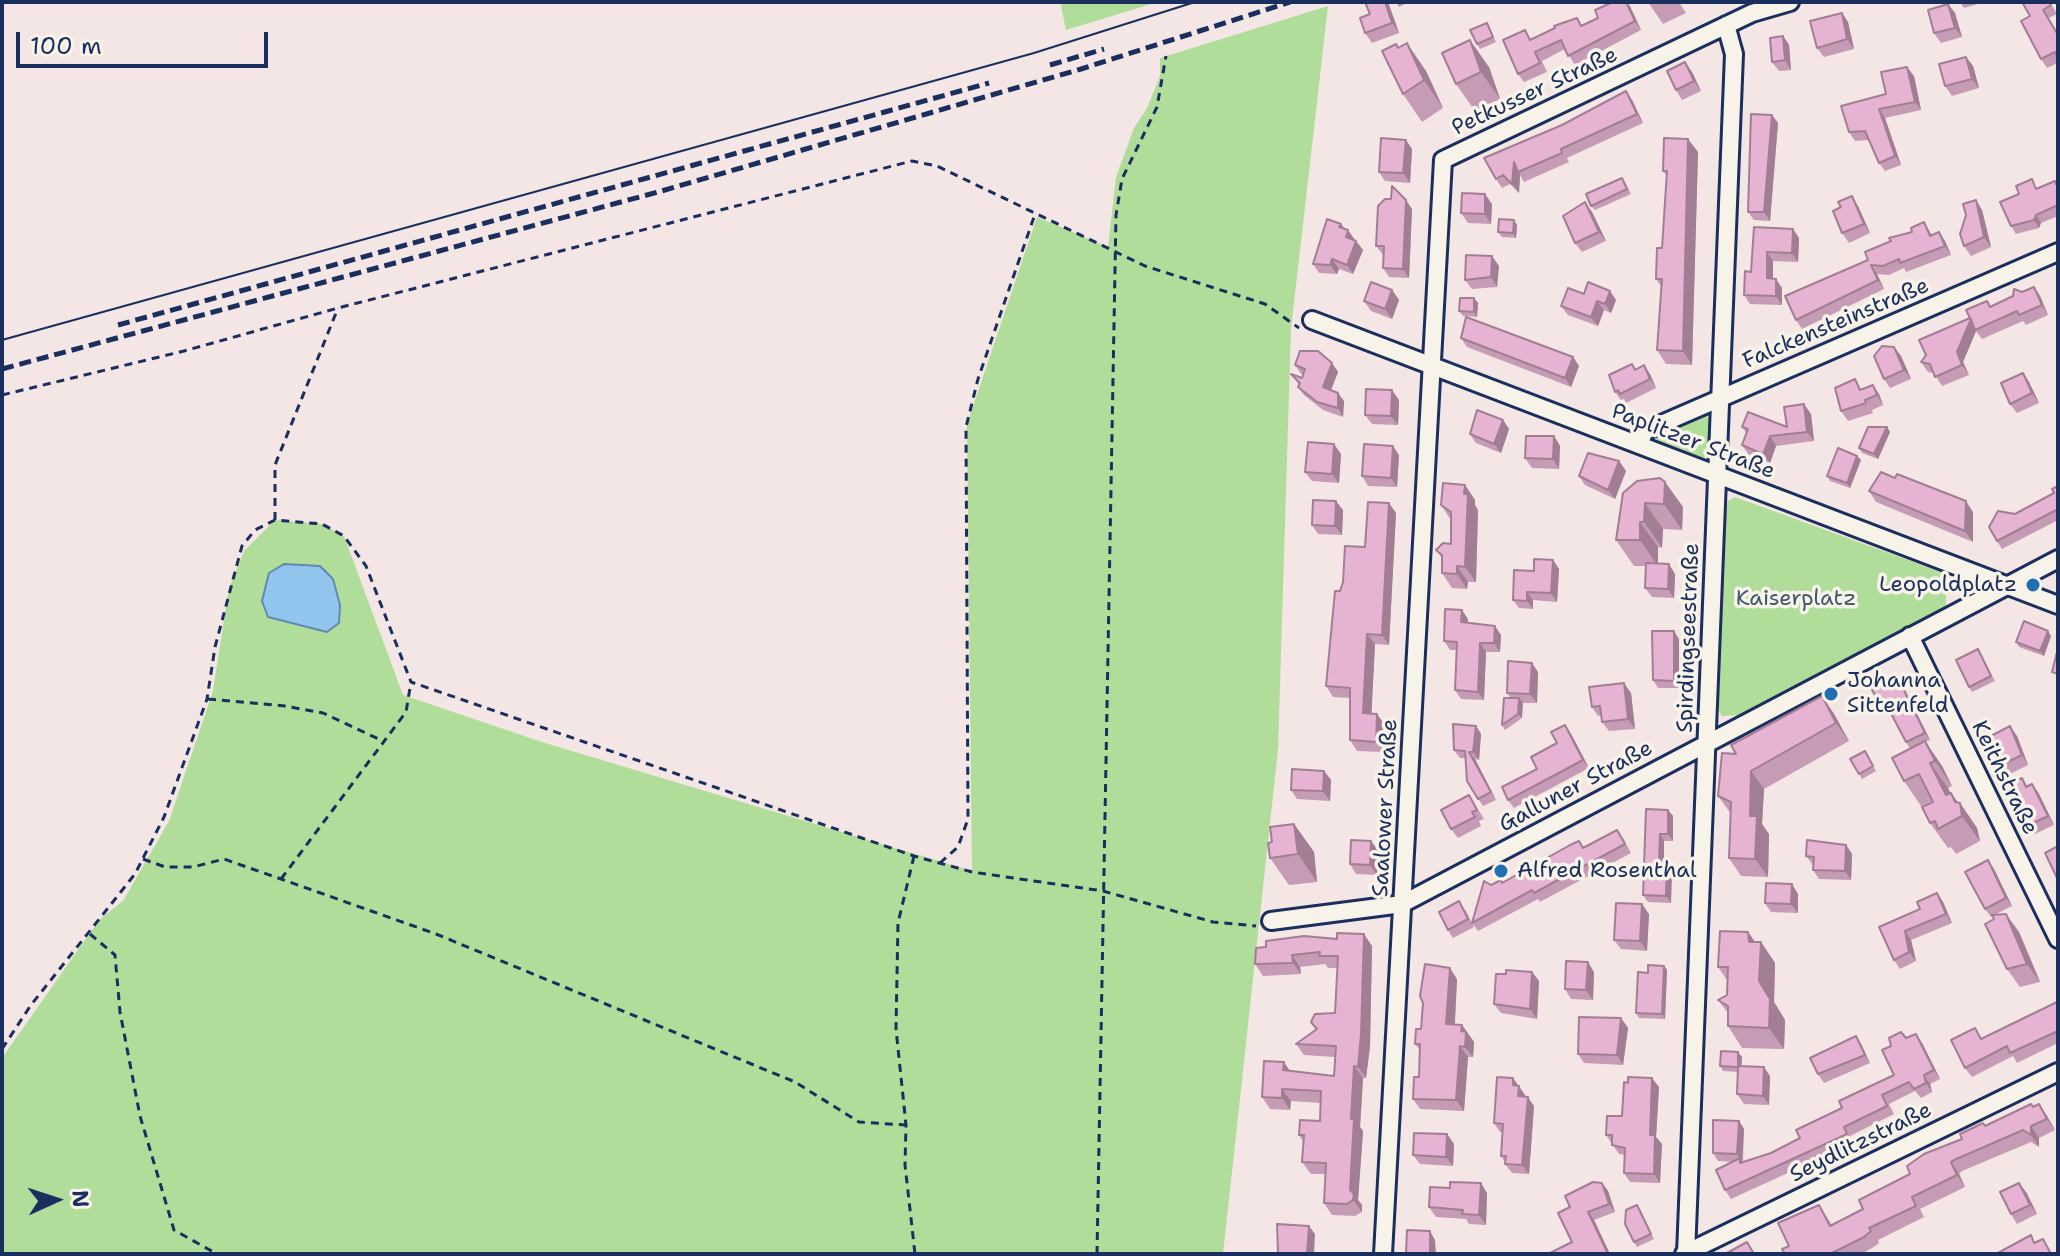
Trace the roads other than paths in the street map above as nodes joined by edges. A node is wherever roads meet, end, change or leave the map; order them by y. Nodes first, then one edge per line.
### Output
1 (1790, 2) edge
2 (1726, 25) junction
3 (2058, 252) edge
4 (1312, 320) road end
5 (1432, 365) junction
6 (1720, 397) junction
7 (1639, 444) junction
8 (1717, 476) junction
9 (2058, 559) edge
10 (2008, 586) junction
11 (2058, 605) edge
12 (1910, 636) junction
13 (1706, 743) junction
14 (1402, 904) junction
15 (1271, 921) road end
16 (2058, 939) edge
17 (2058, 1072) edge
18 (1383, 1254) edge
19 (1685, 1254) edge

1 - 2 street, Petkusser Straße
2 - 5 street, Petkusser Straße
2 - 6 street, Spirdingseestraße
3 - 6 street, Falckensteinstraße
4 - 5 street, Paplitzer Straße
5 - 7 street, Paplitzer Straße
5 - 14 street, Saalower Straße
6 - 7 street, Falckensteinstraße
6 - 8 street, Spirdingseestraße
7 - 8 street, Paplitzer Straße
8 - 10 street, Paplitzer Straße
8 - 13 street, Spirdingseestraße
9 - 10 street, Galluner Straße
10 - 11 street, Paplitzer Straße
10 - 12 street, Galluner Straße
12 - 13 street, Galluner Straße
12 - 16 street, Keithstraße
13 - 14 street, Galluner Straße
13 - 19 street, Spirdingseestraße
14 - 15 street, Galluner Straße
14 - 18 street, Saalower Straße
17 - 19 street, Seydlitzstraße

